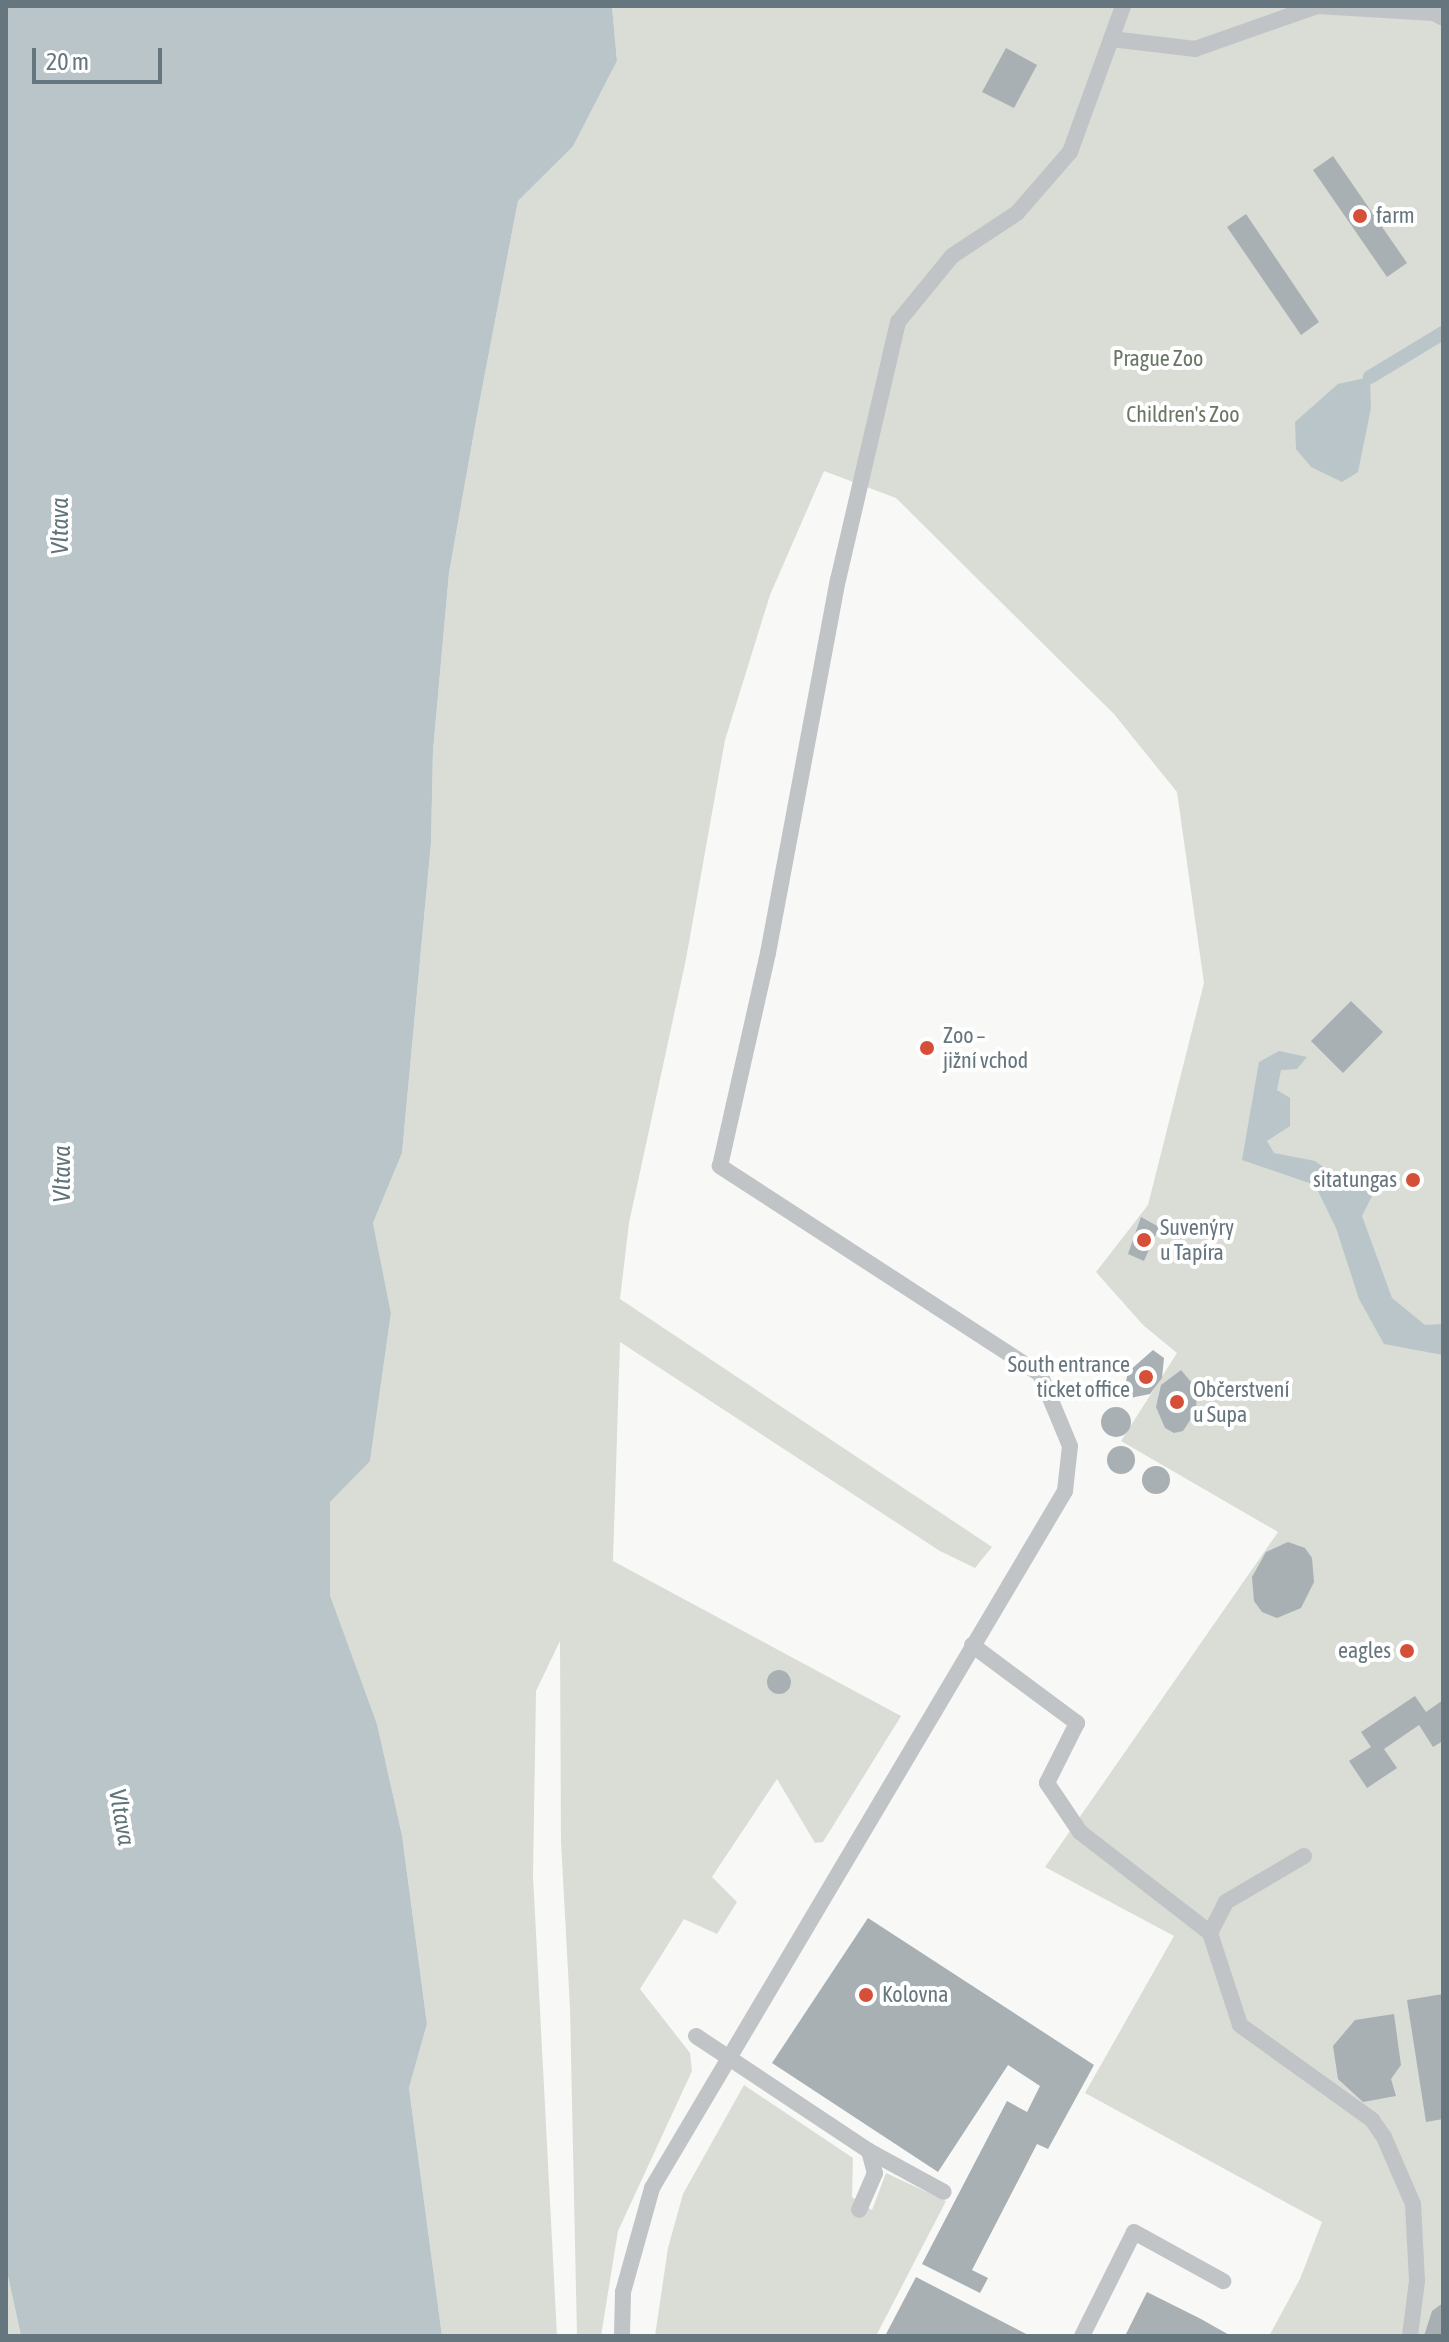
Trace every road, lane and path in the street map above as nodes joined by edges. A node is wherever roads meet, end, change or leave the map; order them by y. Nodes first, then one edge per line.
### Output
1 (1123, 6) edge
2 (1443, 18) edge
3 (1111, 39) junction
4 (972, 1645) junction
5 (1304, 1856) dead end
6 (1210, 1933) junction
7 (696, 2036) dead end
8 (726, 2057) junction
9 (869, 2151) junction
10 (944, 2192) dead end
11 (859, 2210) dead end
12 (1223, 2281) dead end
13 (622, 2336) edge
14 (1082, 2336) edge
15 (1410, 2336) edge

1 - 3 lane
2 - 3 lane
3 - 4 lane
4 - 6 lane
4 - 8 lane
5 - 6 lane
6 - 15 lane
7 - 8 lane
8 - 9 lane
8 - 13 lane
9 - 10 lane
9 - 11 lane
12 - 14 lane

